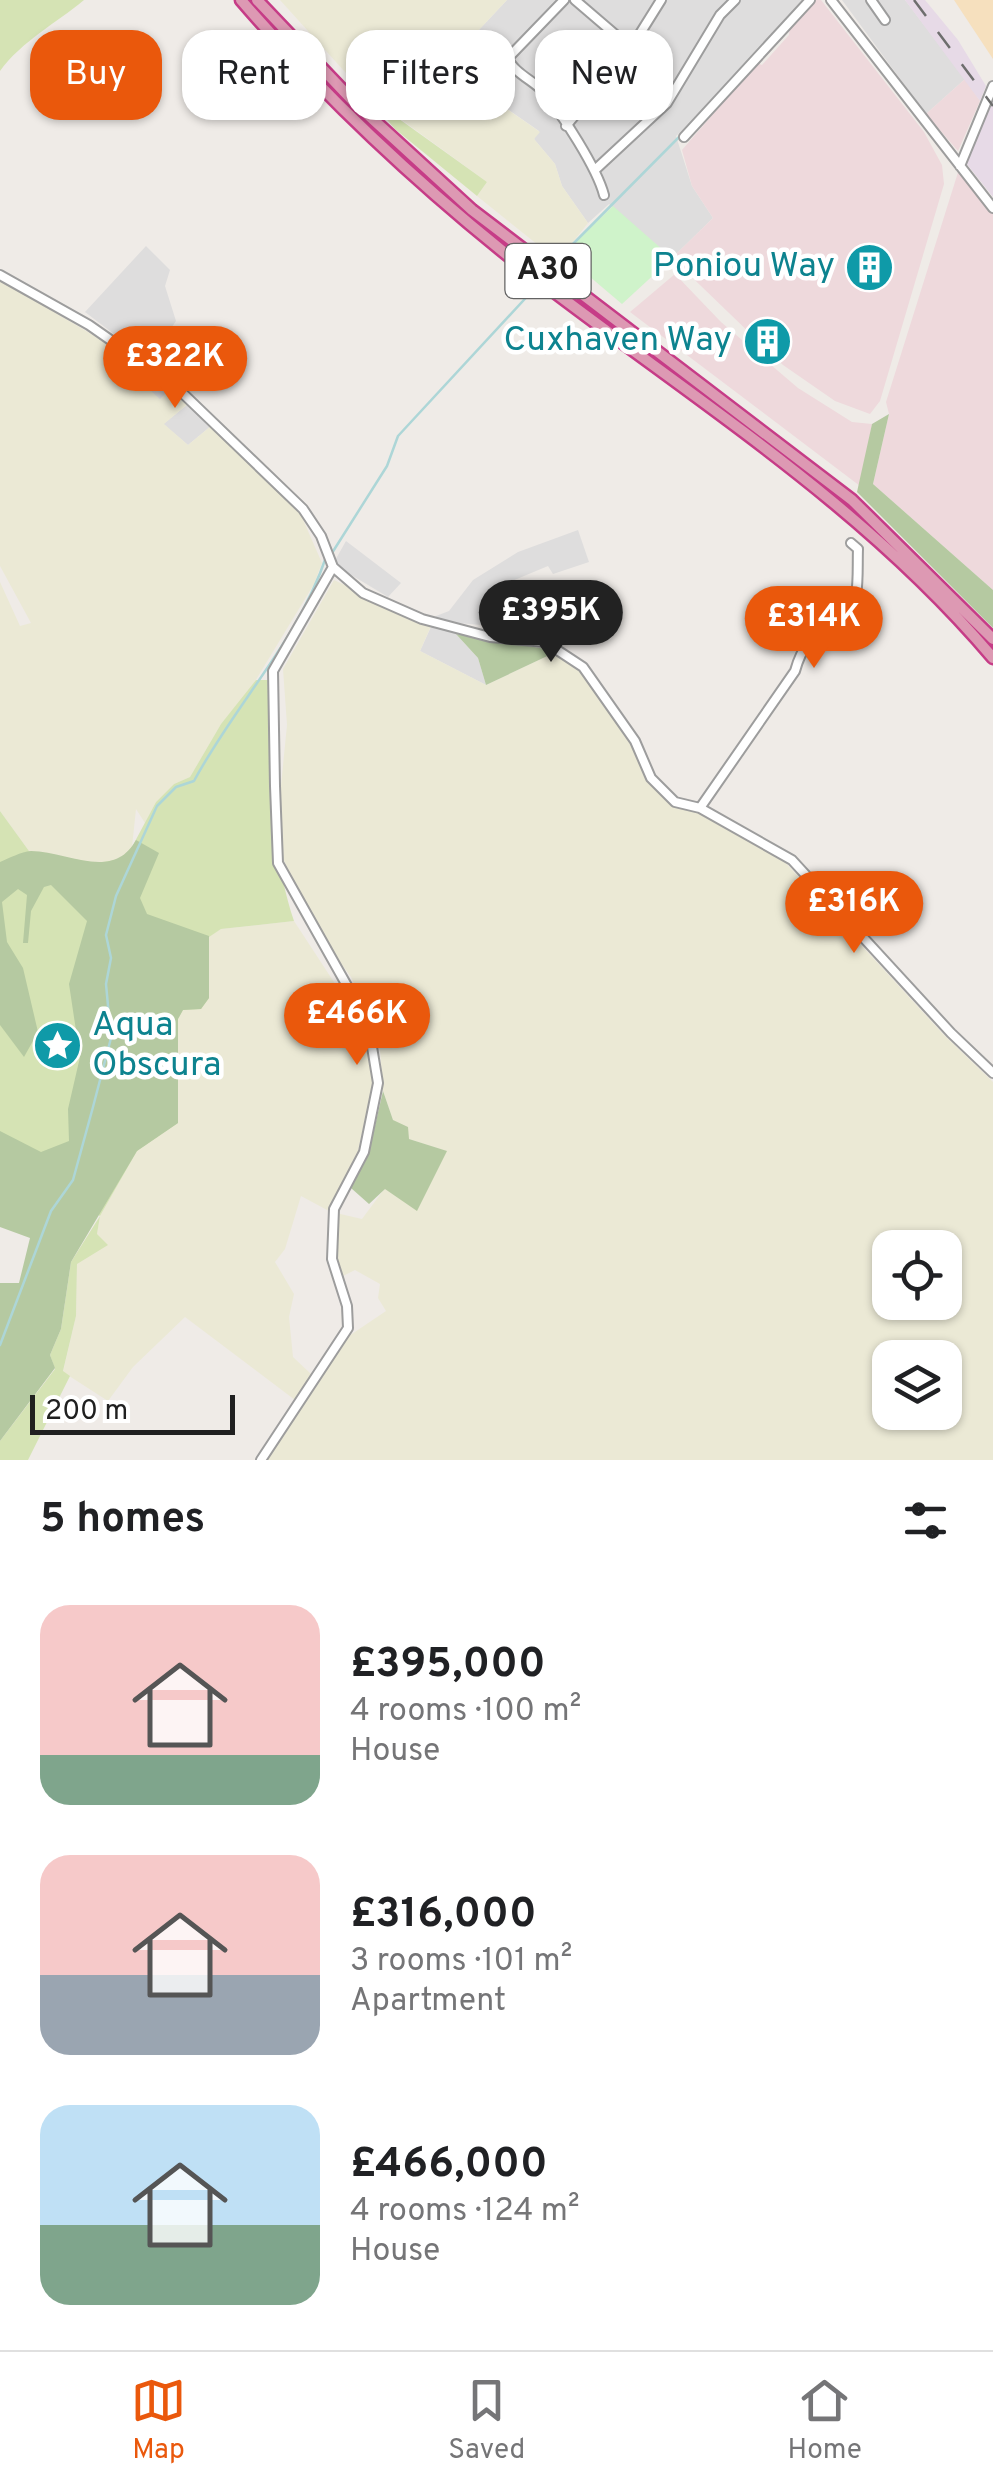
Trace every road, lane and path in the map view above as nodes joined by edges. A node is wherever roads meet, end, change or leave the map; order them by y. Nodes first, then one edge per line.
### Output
1 (241, 0) edge
2 (257, 0) edge
3 (564, 0) edge
4 (575, 0) edge
5 (661, 0) edge
6 (735, 0) edge
7 (810, 0) edge
8 (871, 0) edge
9 (833, 1) edge
10 (884, 20) dead end
11 (609, 30) edge
12 (642, 30) edge
13 (993, 86) edge
14 (571, 120) edge
15 (566, 126) junction
16 (684, 137) dead end
17 (960, 166) junction
18 (597, 168) junction
19 (604, 196) dead end
20 (993, 208) edge
21 (0, 275) edge
22 (851, 543) dead end
23 (333, 567) junction
24 (993, 639) edge
25 (993, 658) edge
26 (700, 808) junction
27 (993, 1073) edge
28 (261, 1460) edge

1 - 25 highway, A30
2 - 24 highway, A30
3 - 15 street
4 - 11 street
5 - 12 street
6 - 18 street
7 - 16 street
8 - 10 street
9 - 17 street
13 - 17 street
14 - 15 street
15 - 18 street
17 - 20 street
18 - 19 street
21 - 23 street
22 - 26 street
23 - 26 street
23 - 28 street
26 - 27 street

